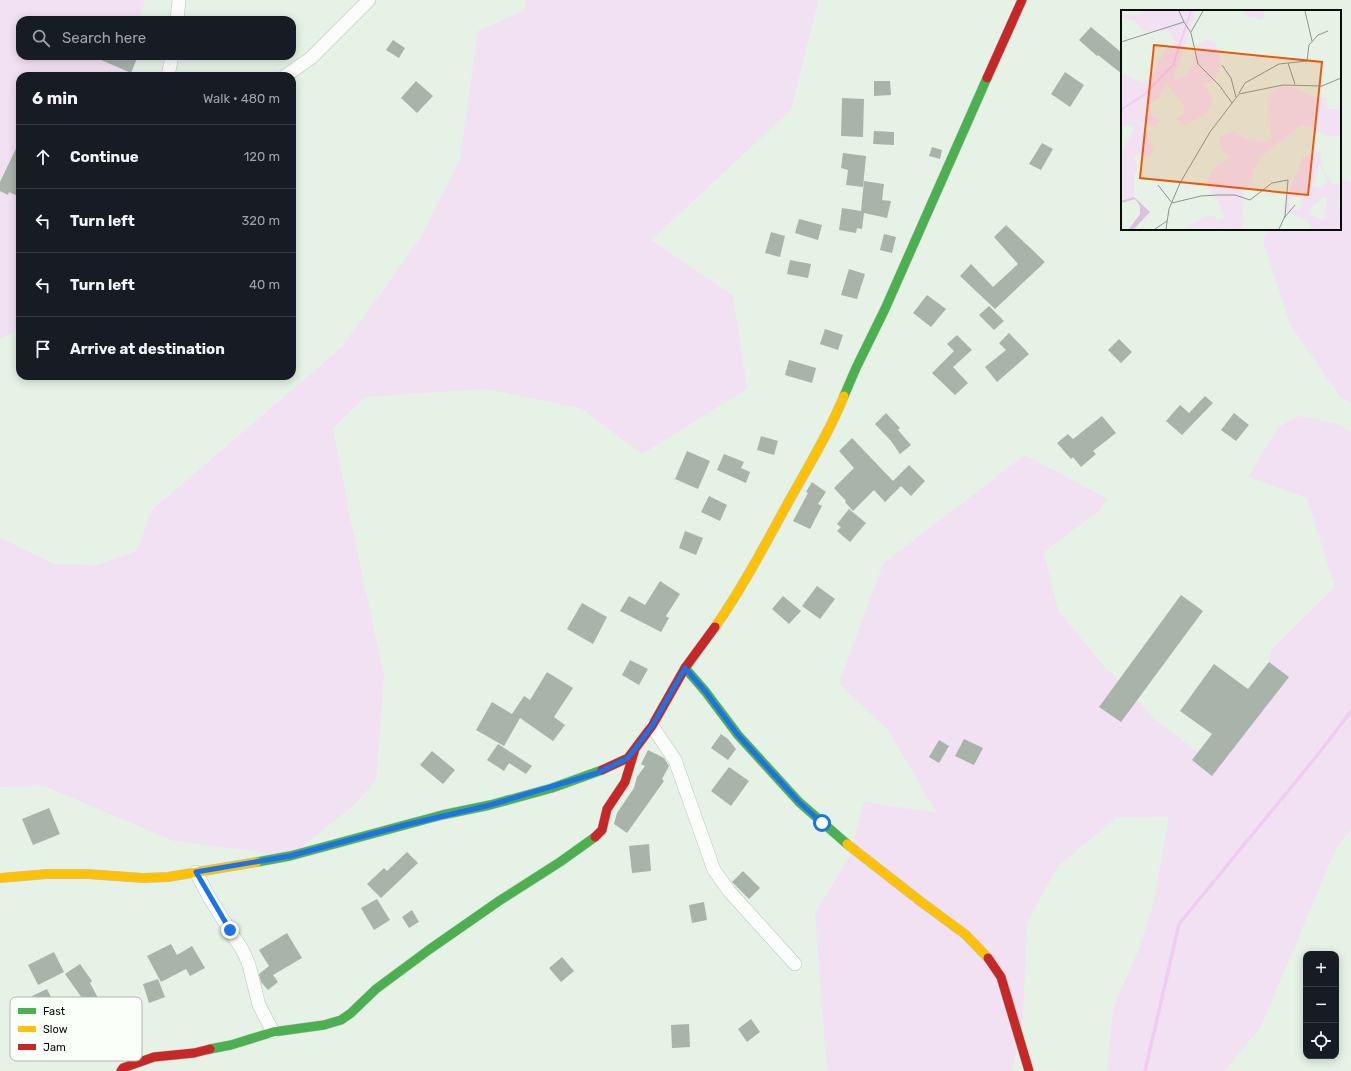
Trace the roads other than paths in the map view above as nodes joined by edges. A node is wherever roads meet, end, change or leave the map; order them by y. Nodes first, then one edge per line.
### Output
1 (178, 0) edge
2 (369, 0) edge
3 (1022, 0) edge
4 (177, 16) edge
5 (171, 60) edge
6 (169, 72) edge
7 (291, 72) edge
8 (685, 668) junction
9 (652, 726) junction
10 (635, 749) junction
11 (196, 872) junction
12 (0, 878) edge
13 (795, 964) dead end
14 (273, 1032) junction
15 (121, 1071) edge
16 (1029, 1071) edge

1 - 4 street
2 - 7 street
3 - 8 street
5 - 6 street
8 - 9 street
8 - 16 street
9 - 10 street
9 - 13 street
10 - 11 street
10 - 14 street
11 - 12 street
11 - 14 street
14 - 15 street

